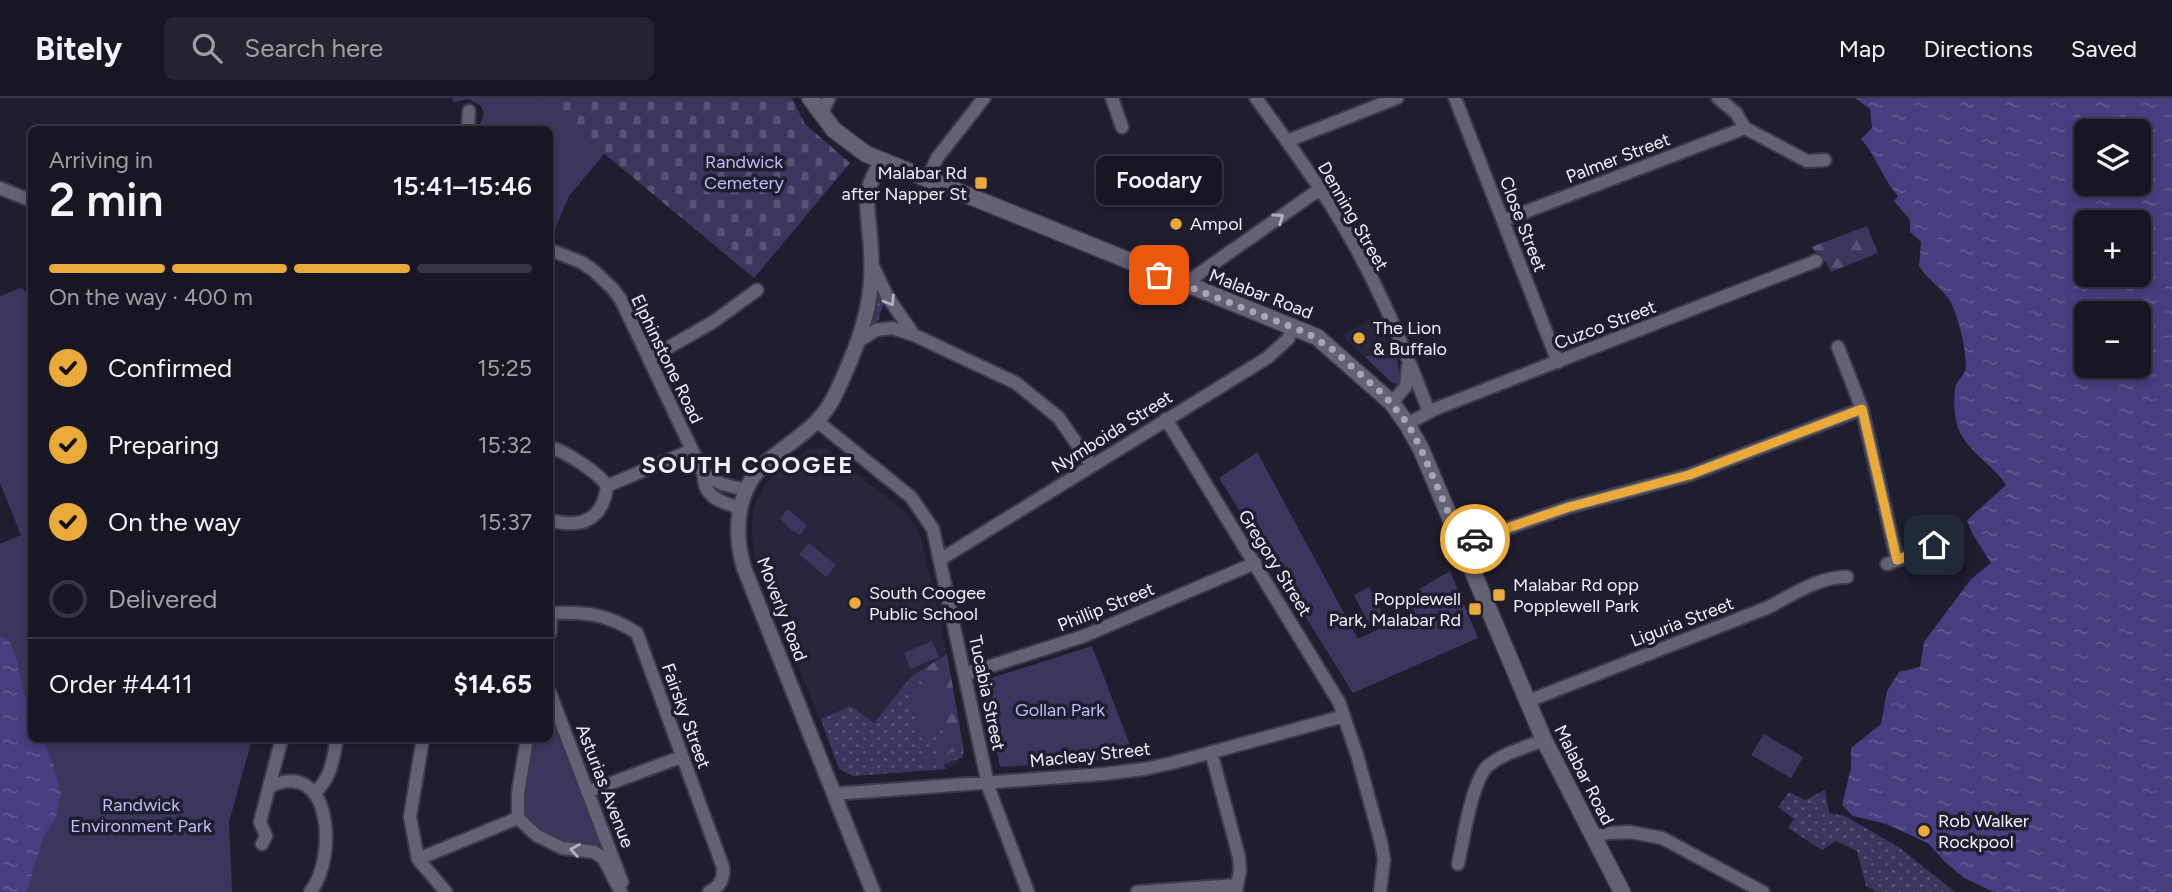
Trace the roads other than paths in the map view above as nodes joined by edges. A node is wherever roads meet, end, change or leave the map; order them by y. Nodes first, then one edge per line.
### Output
1 (810, 98) edge
2 (829, 98) edge
3 (985, 98) edge
4 (1112, 98) edge
5 (1256, 98) edge
6 (1397, 98) edge
7 (1455, 98) edge
8 (1718, 98) edge
9 (469, 111) dead end
10 (821, 115) junction
11 (468, 126) edge
12 (1122, 127) dead end
13 (1745, 128) junction
14 (1287, 141) junction
15 (1825, 160) dead end
16 (881, 161) junction
17 (927, 180) junction
18 (0, 188) edge
19 (1320, 189) junction
20 (28, 199) edge
21 (1504, 220) junction
22 (553, 251) edge
23 (1816, 261) dead end
24 (872, 264) junction
25 (1183, 285) junction
26 (757, 289) dead end
27 (1293, 327) junction
28 (914, 335) junction
29 (856, 343) junction
30 (1838, 347) dead end
31 (650, 358) junction
32 (1407, 359) junction
33 (1558, 362) junction
34 (1392, 403) junction
35 (1862, 409) junction
36 (1429, 412) junction
37 (1166, 419) junction
38 (818, 422) junction
39 (1408, 424) junction
40 (553, 449) edge
41 (692, 450) junction
42 (1092, 466) junction
43 (704, 475) junction
44 (607, 486) junction
45 (746, 490) junction
46 (740, 508) junction
47 (553, 521) edge
48 (1462, 544) junction
49 (1934, 545) dead end
50 (941, 559) junction
51 (1255, 563) junction
52 (1847, 577) dead end
53 (553, 613) edge
54 (966, 674) junction
55 (553, 701) edge
56 (1528, 701) junction
57 (1344, 716) junction
58 (1544, 740) junction
59 (281, 742) edge
60 (336, 742) edge
61 (422, 742) edge
62 (526, 742) edge
63 (1211, 752) junction
64 (681, 757) junction
65 (988, 782) junction
66 (269, 787) junction
67 (587, 792) junction
68 (314, 793) junction
69 (834, 793) junction
70 (517, 818) junction
71 (1594, 837) junction
72 (268, 839) dead end
73 (418, 859) junction
74 (1458, 864) dead end
75 (1237, 889) edge
76 (310, 892) edge
77 (446, 892) edge
78 (624, 892) edge
79 (709, 892) edge
80 (873, 892) edge
81 (1028, 892) edge
82 (1137, 892) edge
83 (1380, 892) edge
84 (1622, 892) edge
85 (1763, 892) edge

1 - 10 main road, Malabar Road
2 - 10 street
3 - 17 street
4 - 12 street
5 - 14 street, Denning Street
6 - 14 street
7 - 21 street, Close Street
8 - 13 street
9 - 11 street
10 - 16 main road, Malabar Road
13 - 15 street
13 - 21 street, Palmer Street
14 - 19 street, Denning Street
16 - 17 main road, Malabar Road
16 - 24 street, Moverly Road
17 - 25 main road, Malabar Road
18 - 20 street
25 -> 19 street
19 - 32 street, Denning Street
21 - 33 street, Close Street
22 - 31 street, Elphinstone Road
23 - 33 street, Cuzco Street
24 -> 28 street
24 - 29 street, Moverly Road
25 - 27 main road, Malabar Road
26 - 31 street
27 - 34 main road, Malabar Road
27 - 37 street, Nymboida Street
28 - 29 street
28 - 42 street
29 - 38 street, Moverly Road
30 - 35 street
31 - 41 street, Elphinstone Road
32 - 34 street
32 - 36 street, Denning Street
33 - 36 street, Cuzco Street
34 - 39 main road, Malabar Road
35 - 48 street
35 - 49 street
36 - 39 street, Cuzco Street
37 - 42 street, Nymboida Street
37 - 51 street, Gregory Street
38 - 45 street, Moverly Road
38 - 50 street, Tucabia Street
39 - 48 main road, Malabar Road
40 - 44 street
41 - 43 street, Elphinstone Road
41 - 44 street
42 - 50 street, Nymboida Street
43 - 45 street
43 - 46 street, Elphinstone Road
44 - 47 street
45 - 46 street, Moverly Road
46 - 69 street, Moverly Road
48 - 56 main road, Malabar Road
50 - 54 street, Tucabia Street
51 - 54 street, Phillip Street
51 - 57 street, Gregory Street
52 - 56 street, Liguria Street
53 - 64 street, Fairsky Street
54 - 65 street, Tucabia Street
55 - 67 street, Asturias Avenue
56 - 58 main road, Malabar Road
57 - 63 street, Macleay Street
57 - 83 street, Gregory Street
58 - 71 main road, Malabar Road
58 - 74 street
59 - 66 street
60 - 68 street
61 - 73 street
62 - 70 street
63 - 65 street, Macleay Street
63 - 75 street
64 - 67 street
64 - 79 street, Fairsky Street
65 - 69 street, Macleay Street
65 - 81 street, Tucabia Street
66 - 68 street
66 - 72 street
67 - 78 street, Asturias Avenue
68 - 76 street
69 - 80 street, Moverly Road
70 - 73 street
78 -> 70 street, Asturias Avenue
71 - 84 main road, Malabar Road
71 - 85 street
73 - 77 street
75 - 82 street

